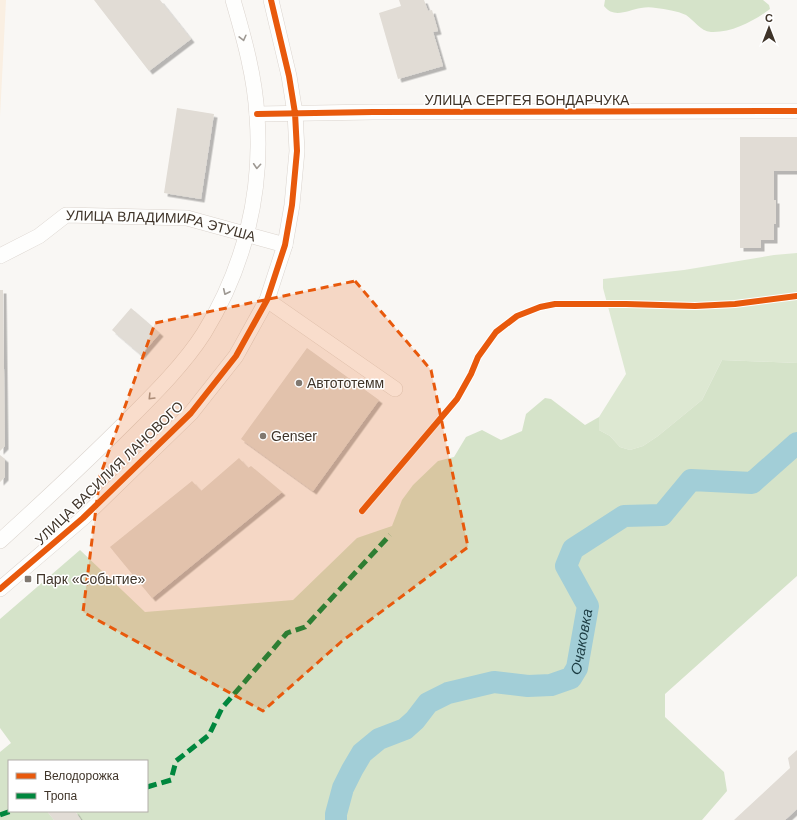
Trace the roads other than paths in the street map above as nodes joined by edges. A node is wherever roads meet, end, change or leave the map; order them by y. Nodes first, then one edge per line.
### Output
1 (233, 0) edge
2 (271, 0) edge
3 (797, 111) edge
4 (257, 114) junction
5 (295, 114) junction
6 (247, 234) junction
7 (285, 245) junction
8 (0, 256) edge
9 (268, 300) junction
10 (396, 389) dead end
11 (0, 541) edge
12 (0, 589) edge

1 -> 4 street, УЛИЦА ВАСИЛИЯ ЛАНОВОГО
2 - 5 street, УЛИЦА ВАСИЛИЯ ЛАНОВОГО
3 - 5 street, УЛИЦА СЕРГЕЯ БОНДАРЧУКА
4 - 5 street, УЛИЦА СЕРГЕЯ БОНДАРЧУКА
4 -> 6 street, УЛИЦА ВАСИЛИЯ ЛАНОВОГО
5 - 7 street, УЛИЦА ВАСИЛИЯ ЛАНОВОГО
6 - 7 street, УЛИЦА ВЛАДИМИРА ЭТУША
6 - 8 street, УЛИЦА ВЛАДИМИРА ЭТУША
6 -> 11 street, УЛИЦА ВАСИЛИЯ ЛАНОВОГО
7 - 9 street, УЛИЦА ВАСИЛИЯ ЛАНОВОГО
9 - 10 street
9 - 12 street, УЛИЦА ВАСИЛИЯ ЛАНОВОГО

